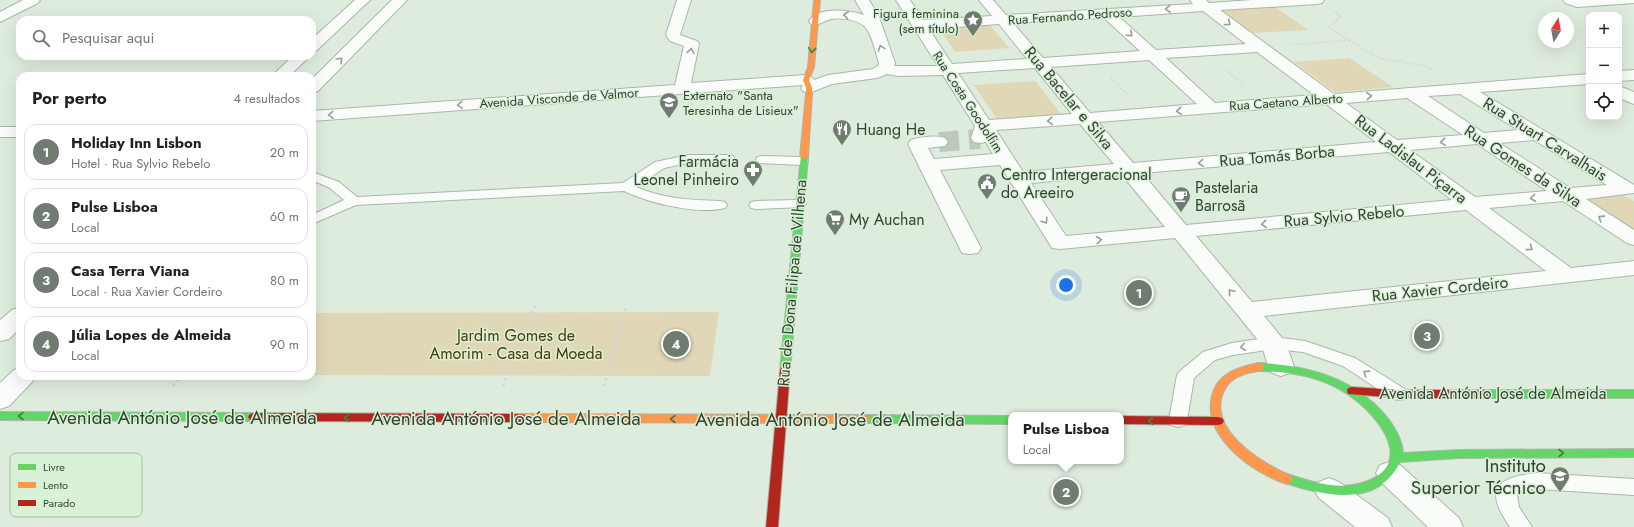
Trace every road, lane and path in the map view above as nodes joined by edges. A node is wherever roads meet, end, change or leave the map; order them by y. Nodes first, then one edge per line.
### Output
1 (33, 0) edge
2 (363, 0) edge
3 (400, 0) edge
4 (684, 0) edge
5 (817, 0) edge
6 (862, 0) edge
7 (903, 0) edge
8 (986, 0) edge
9 (1316, 0) edge
10 (1630, 0) edge
11 (1275, 1) edge
12 (1574, 2) edge
13 (1202, 4) edge
14 (1107, 13) junction
15 (0, 18) edge
16 (1003, 20) junction
17 (816, 21) junction
18 (919, 25) junction
19 (874, 27) junction
20 (1349, 40) junction
21 (316, 43) edge
22 (1261, 47) junction
23 (1204, 51) junction
24 (1153, 55) junction
25 (1094, 59) junction
26 (298, 60) edge
27 (1039, 63) junction
28 (885, 69) junction
29 (948, 70) junction
30 (284, 72) edge
31 (1634, 75) edge
32 (1622, 76) edge
33 (809, 78) junction
34 (1586, 79) edge
35 (316, 84) edge
36 (1463, 88) junction
37 (682, 89) junction
38 (1411, 93) junction
39 (1622, 93) edge
40 (1330, 99) junction
41 (1634, 99) edge
42 (1267, 104) junction
43 (1211, 108) junction
44 (1146, 113) junction
45 (316, 116) edge
46 (0, 118) edge
47 (16, 118) edge
48 (1085, 118) junction
49 (0, 132) edge
50 (16, 132) edge
51 (982, 132) junction
52 (1537, 134) junction
53 (1481, 138) junction
54 (939, 142) tunnel mouth
55 (1393, 146) junction
56 (1004, 159) junction
57 (729, 160) dead end
58 (762, 160) dead end
59 (802, 161) junction
60 (928, 165) junction
61 (1128, 169) junction
62 (316, 177) edge
63 (1017, 178) junction
64 (626, 187) junction
65 (1627, 189) joint
66 (1566, 195) junction
67 (353, 201) junction
68 (798, 204) junction
69 (1471, 204) junction
70 (720, 205) dead end
71 (756, 205) dead end
72 (316, 218) edge
73 (1181, 232) junction
74 (1634, 239) edge
75 (1060, 243) joint
76 (970, 248) dead end
77 (1634, 268) edge
78 (1566, 275) junction
79 (535, 305) dead end
80 (626, 305) dead end
81 (1246, 310) junction
82 (16, 319) edge
83 (0, 333) edge
84 (1274, 343) junction
85 (1281, 366) junction
86 (20, 380) edge
87 (178, 380) edge
88 (173, 386) dead end
89 (503, 386) dead end
90 (604, 386) dead end
91 (1352, 391) junction
92 (1399, 394) junction
93 (1634, 394) edge
94 (0, 411) edge
95 (782, 419) junction
96 (1008, 420) edge
97 (1124, 420) edge
98 (1178, 420) junction
99 (1218, 421) junction
100 (1634, 453) edge
101 (1393, 466) junction
102 (1634, 487) edge
103 (1329, 490) junction
104 (772, 527) edge
105 (1377, 527) edge
106 (1448, 527) edge
107 (1522, 527) edge

1 - 15 street
2 - 21 street
35 -> 3 street
37 -> 4 street
5 - 17 street, Rua de Dona Filipa de Vilhena
6 - 19 street
7 - 18 street, Rua Costa Goodolfim
8 - 16 street, Rua Bacelar e Silva
9 - 11 street, Rua Fernando Pedroso
9 - 20 path
10 - 12 street
11 - 13 street, Rua Fernando Pedroso
13 -> 14 street, Rua Fernando Pedroso
13 -> 22 street, Rua Ladislau Piçarra
14 - 16 street, Rua Fernando Pedroso
14 -> 24 street
16 - 18 street, Rua Fernando Pedroso
16 - 27 street, Rua Bacelar e Silva
19 -> 17 street
17 -> 33 street, Rua de Dona Filipa de Vilhena
18 - 29 street, Rua Costa Goodolfim
28 -> 19 street
20 - 22 path
20 - 36 path
22 - 23 street, Avenida Visconde de Valmor
22 - 40 street, Rua Ladislau Piçarra
23 - 24 street, Avenida Visconde de Valmor
23 - 42 path
24 - 25 street, Avenida Visconde de Valmor
24 - 43 street
25 - 27 street, Avenida Visconde de Valmor
25 - 44 path
26 - 30 street
27 - 29 street, Avenida Visconde de Valmor
27 - 48 street, Rua Bacelar e Silva
28 - 29 street, Avenida Visconde de Valmor
28 - 33 street, Avenida Visconde de Valmor
29 - 51 street, Rua Costa Goodolfim
31 - 32 street
33 - 37 street, Avenida Visconde de Valmor
33 - 59 street, Rua de Dona Filipa de Vilhena
34 - 36 street, Rua Caetano Alberto
36 - 38 street, Rua Caetano Alberto
36 - 52 street, Rua Stuart Carvalhais
37 -> 45 street, Avenida Visconde de Valmor
40 -> 38 street, Rua Caetano Alberto
38 - 53 street, Rua Gomes da Silva
39 - 41 street
40 - 42 street, Rua Caetano Alberto
40 - 55 street, Rua Ladislau Piçarra
42 - 43 street, Rua Caetano Alberto
43 -> 44 street, Rua Caetano Alberto
44 - 48 street, Rua Caetano Alberto
46 - 47 street
48 -> 51 street, Rua Caetano Alberto
48 - 61 street, Rua Bacelar e Silva
49 - 50 street
51 - 56 street, Rua Costa Goodolfim
52 - 53 street, Rua Tomás Borba
52 - 65 street, Rua Stuart Carvalhais
53 -> 55 street, Rua Tomás Borba
53 - 66 street, Rua Gomes da Silva
54 - 60 street
55 -> 61 street, Rua Tomás Borba
55 - 69 street, Rua Ladislau Piçarra
56 - 60 street
56 - 63 street, Rua Costa Goodolfim
57 - 64 lane
58 - 59 lane
59 - 68 street, Rua de Dona Filipa de Vilhena
60 - 76 street
61 - 63 street, Rua Tomás Borba
61 - 73 street, Rua Bacelar e Silva
62 - 67 lane
63 -> 75 street, Rua Costa Goodolfim
64 - 67 lane
64 - 70 lane
65 - 66 street, Rua Sylvio Rebelo
66 -> 69 street, Rua Sylvio Rebelo
74 -> 66 street, Rua Gomes da Silva
67 - 72 lane
68 - 71 lane
68 - 95 street, Rua de Dona Filipa de Vilhena
69 -> 73 street, Rua Sylvio Rebelo
69 -> 78 street, Rua Ladislau Piçarra
75 -> 73 street, Rua Sylvio Rebelo
81 -> 73 street, Rua Bacelar e Silva
77 - 78 street, Rua Xavier Cordeiro
78 - 81 street, Rua Xavier Cordeiro
79 - 89 path
80 - 90 path
81 - 84 street, Rua Bacelar e Silva
82 - 83 street
84 - 85 street, Rua Bacelar e Silva
92 -> 84 lane
84 -> 98 lane
85 - 91 street
85 - 99 street
86 - 94 street
87 - 88 path
91 - 92 street, Avenida António José de Almeida
91 - 101 street
92 - 93 street, Avenida António José de Almeida
95 -> 94 street, Avenida António José de Almeida
95 - 96 street, Avenida António José de Almeida
95 - 104 street, Rua de Dona Filipa de Vilhena
98 -> 97 street
98 - 99 street
99 - 103 street
101 -> 100 street
101 - 103 street
101 - 106 street
102 - 107 lane
103 - 105 street

